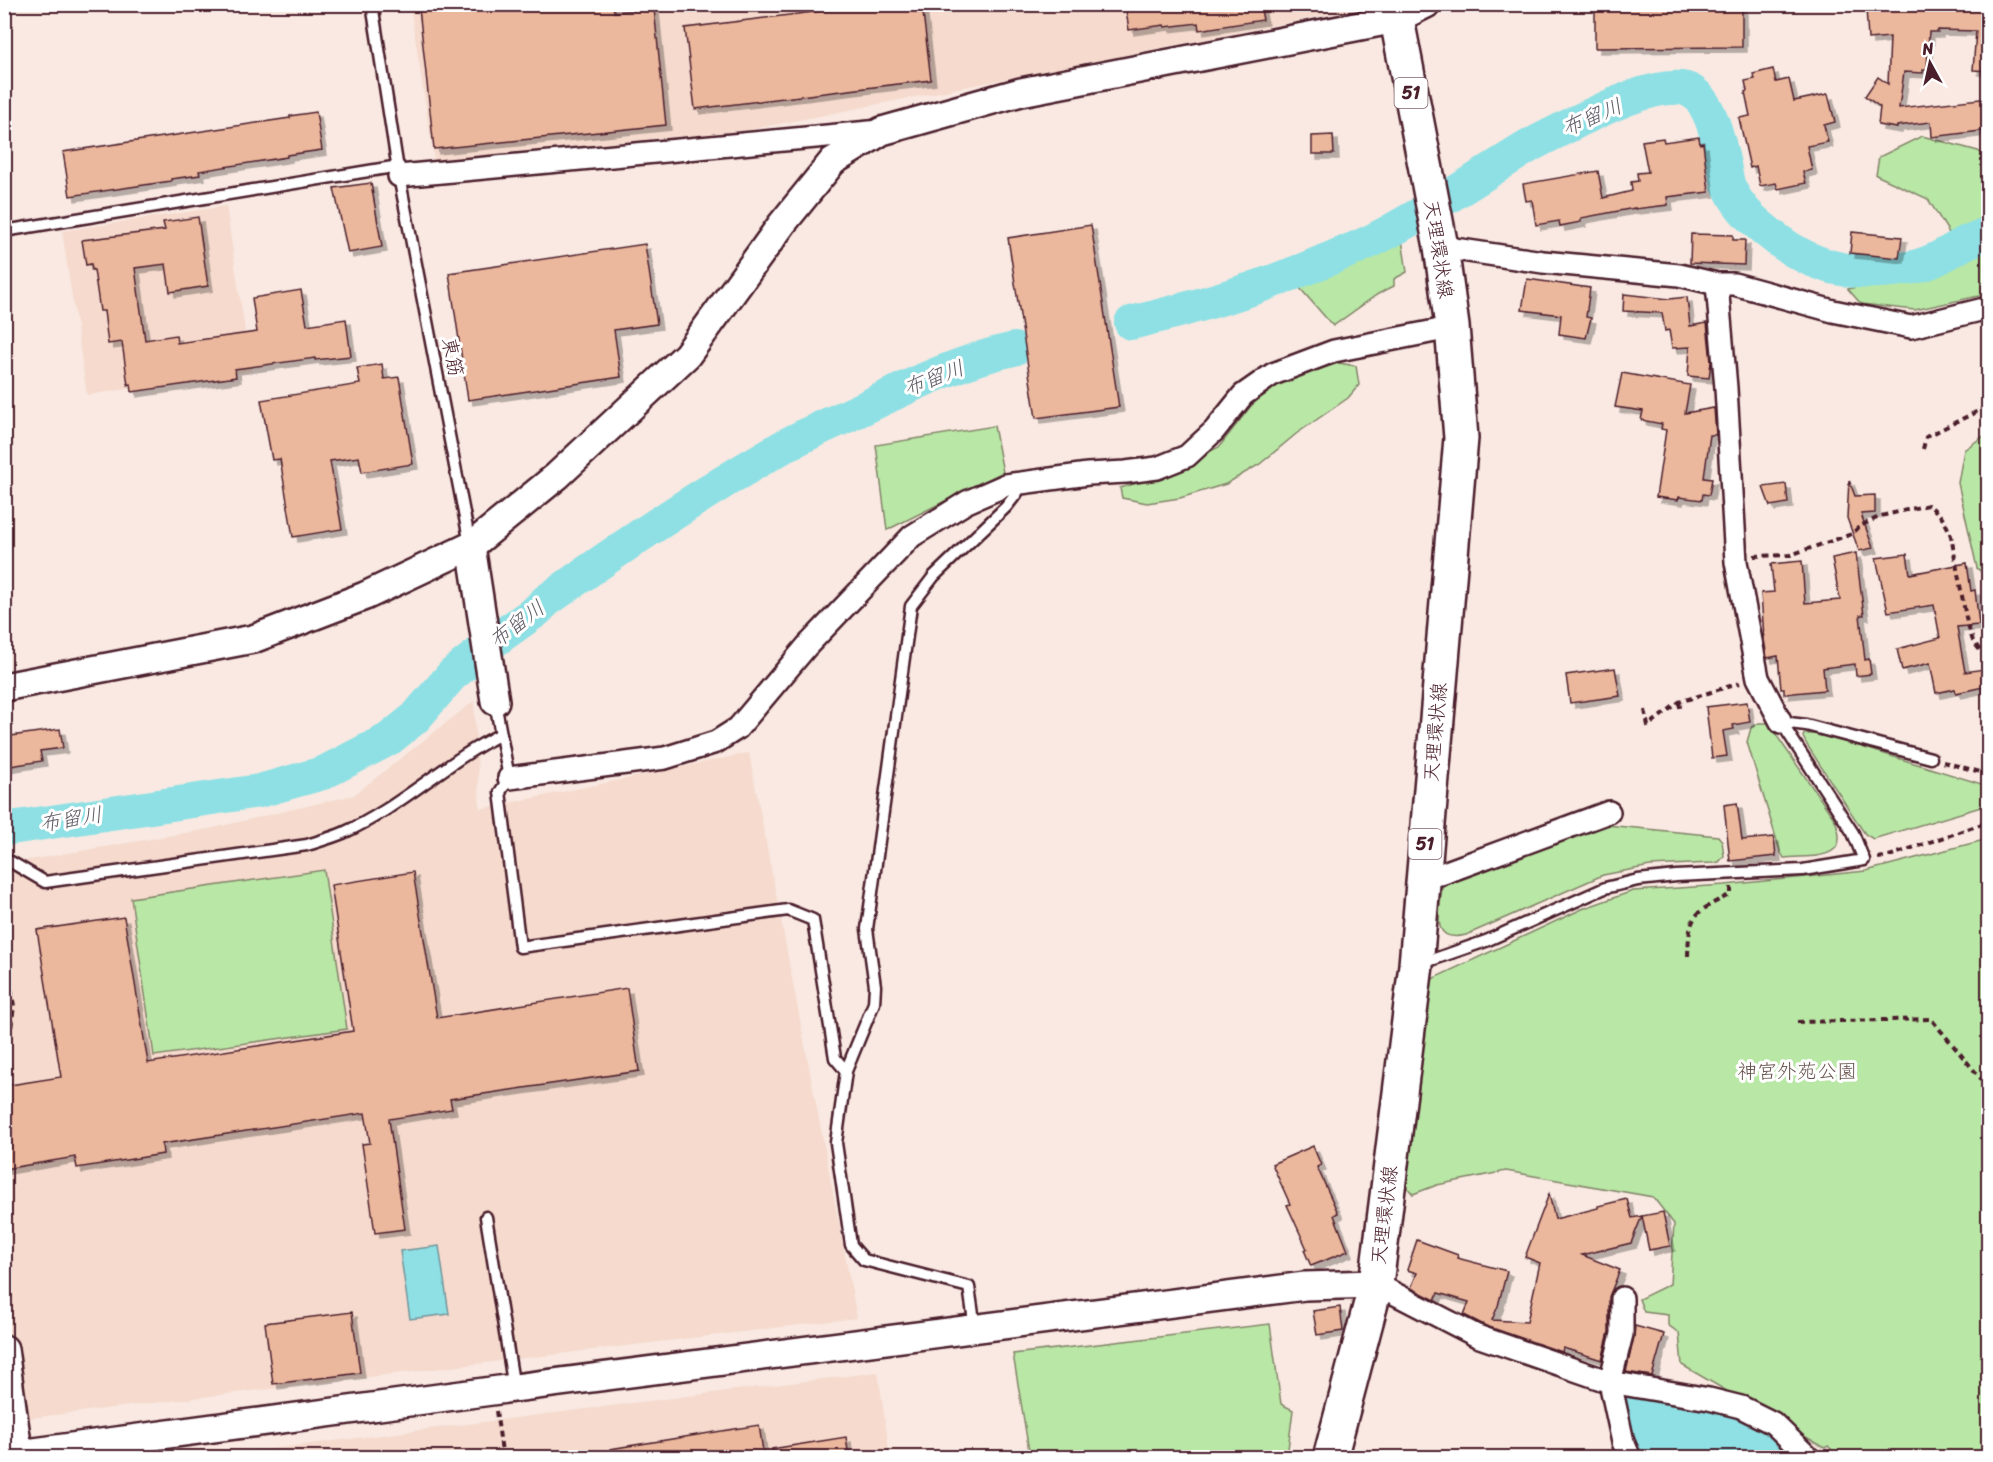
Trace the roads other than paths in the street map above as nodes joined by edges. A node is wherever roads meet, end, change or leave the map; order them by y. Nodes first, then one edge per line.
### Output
1 (372, 4) edge
2 (1426, 4) edge
3 (1395, 12) edge
4 (882, 131) junction
5 (399, 171) junction
6 (4, 231) edge
7 (1439, 236) junction
8 (1717, 284) junction
9 (1989, 308) edge
10 (1452, 326) junction
11 (1017, 484) junction
12 (471, 546) junction
13 (4, 687) edge
14 (495, 701) joint
15 (1781, 722) junction
16 (501, 734) junction
17 (1930, 758) road end
18 (509, 778) junction
19 (1610, 812) dead end
20 (4, 863) edge
21 (1423, 874) junction
22 (1416, 965) junction
23 (846, 1071) junction
24 (486, 1216) dead end
25 (1376, 1284) junction
26 (1622, 1298) dead end
27 (975, 1328) junction
28 (4, 1349) edge
29 (1610, 1382) junction
30 (514, 1388) junction
31 (14, 1456) edge
32 (1330, 1458) edge
33 (1630, 1458) edge
34 (1809, 1458) edge

1 - 5 lane, 東筋
2 - 3 street
3 - 4 street
3 - 7 main road, 天理環状線 / 51
4 - 5 street
4 - 12 street
5 - 6 lane
5 - 12 lane, 東筋
7 - 8 street
7 - 10 main road, 天理環状線 / 51
8 - 9 street
8 - 15 street
10 - 11 street
10 - 21 main road, 天理環状線 / 51
11 - 18 street
11 - 23 lane
12 - 13 street
12 - 14 street
14 - 16 lane
15 - 17 lane
15 - 22 lane
16 - 18 lane
16 - 20 lane
18 - 23 lane
19 - 21 street
21 - 22 main road, 天理環状線 / 51
22 - 25 main road, 天理環状線 / 51
23 - 27 lane
24 - 30 lane
25 - 27 street
25 - 29 street
25 - 32 main road, 天理環状線 / 51
26 - 29 street
27 - 30 street
28 - 31 street
29 - 33 street
29 - 34 street
30 - 31 street

